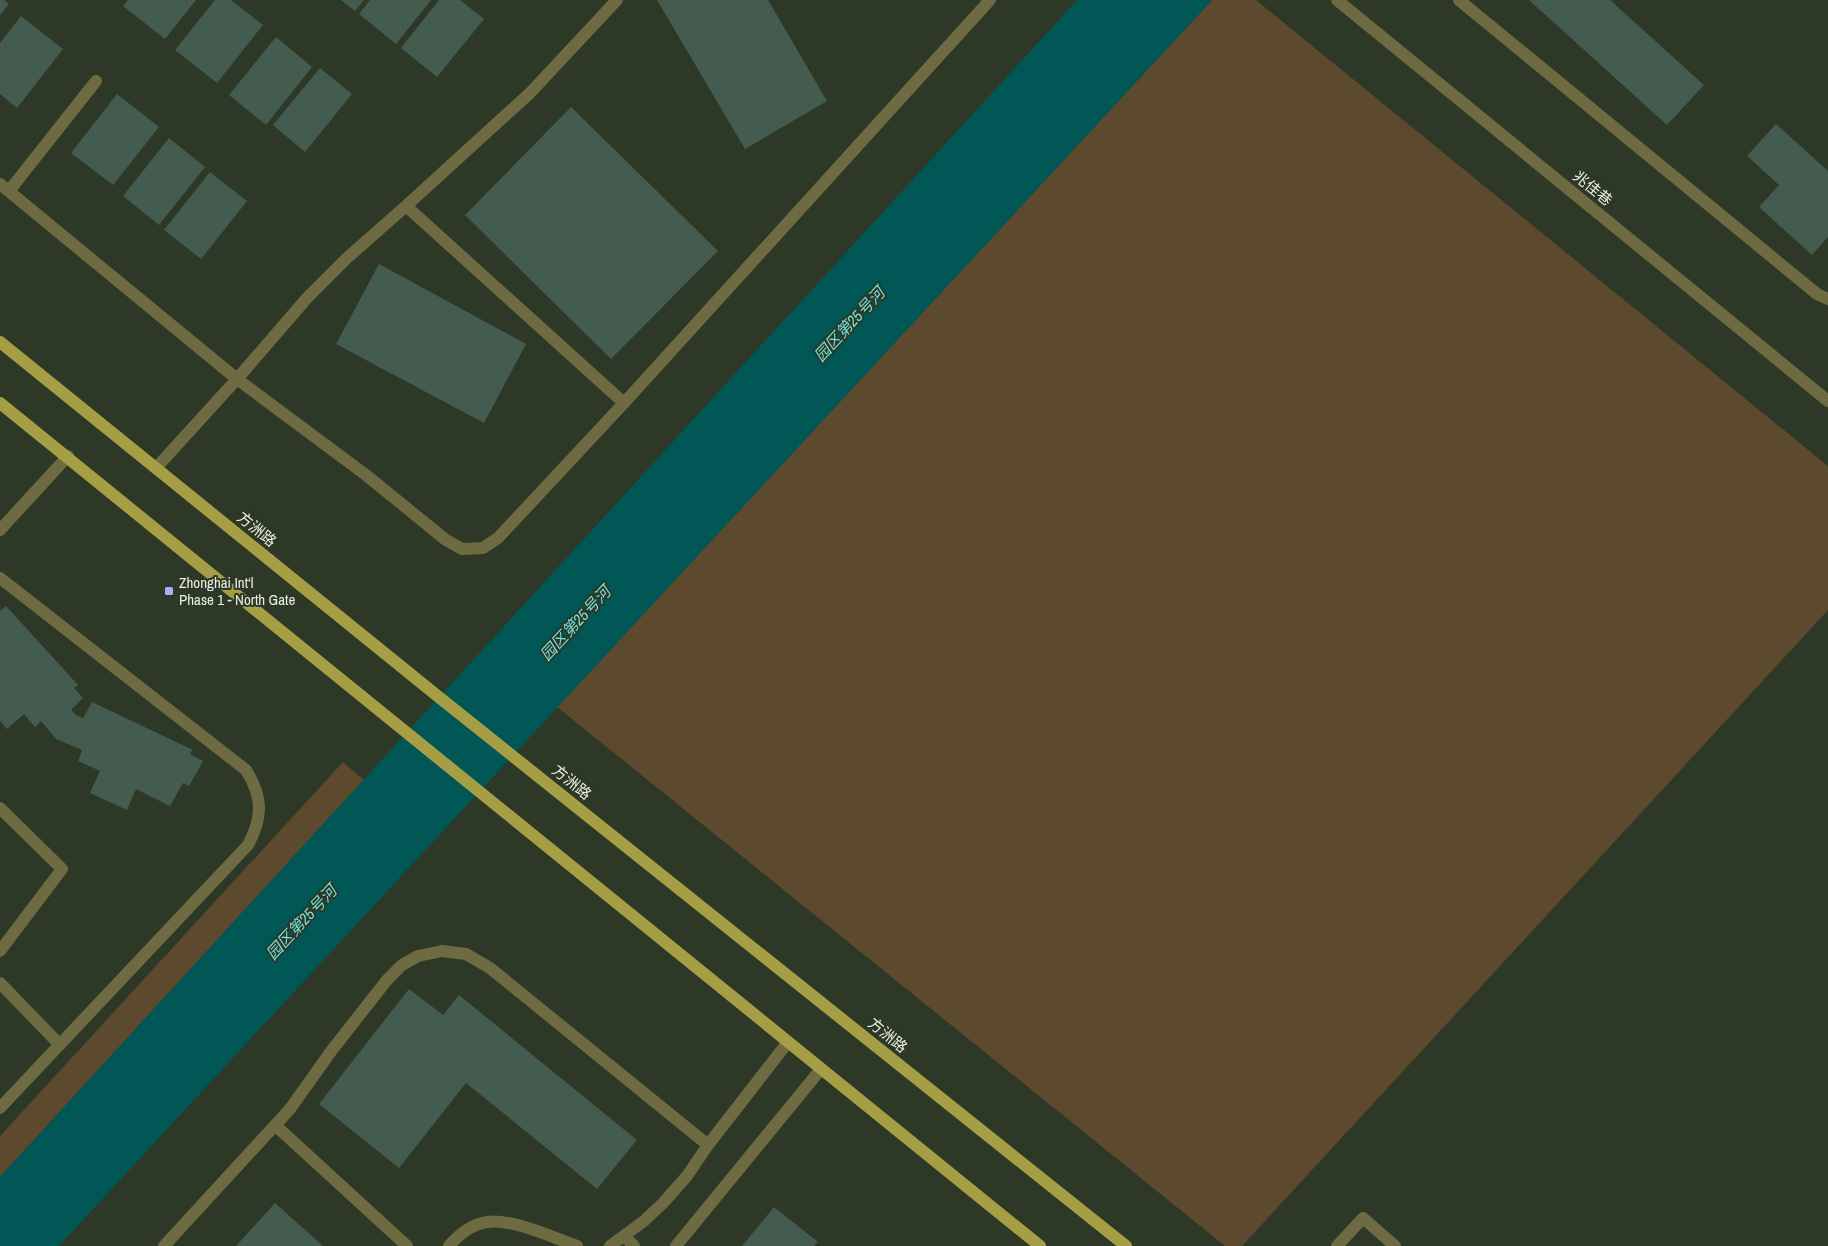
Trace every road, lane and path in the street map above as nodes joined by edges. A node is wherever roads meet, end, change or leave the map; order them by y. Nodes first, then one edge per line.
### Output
1 (617, 0) edge
2 (990, 0) edge
3 (1337, 0) edge
4 (1459, 0) edge
5 (96, 81) dead end
6 (5, 187) edge
7 (406, 206) junction
8 (1828, 299) edge
9 (0, 342) edge
10 (237, 379) junction
11 (1828, 401) edge
12 (0, 403) edge
13 (624, 403) junction
14 (68, 456) junction
15 (156, 468) junction
16 (0, 530) edge
17 (0, 578) edge
18 (0, 808) edge
19 (0, 951) edge
20 (0, 982) edge
21 (788, 1042) junction
22 (60, 1045) junction
23 (821, 1069) junction
24 (0, 1108) edge
25 (275, 1125) junction
26 (708, 1145) junction
27 (624, 1236) junction
28 (164, 1246) edge
29 (407, 1246) edge
30 (448, 1246) edge
31 (577, 1246) edge
32 (610, 1246) edge
33 (634, 1246) edge
34 (676, 1246) edge
35 (1040, 1246) edge
36 (1126, 1246) edge
37 (1337, 1246) edge
38 (1395, 1246) edge

1 - 7 street
2 - 13 street
3 - 11 street, 兆佳巷
4 - 8 street
5 - 6 street
6 - 10 street
7 - 10 street
7 - 13 street
9 - 15 main road, 方洲路
10 - 13 street
10 - 15 street
12 - 14 main road
14 - 16 street
14 - 21 main road
15 - 36 main road, 方洲路
17 - 22 street
18 - 19 street
20 - 22 street
21 - 23 main road
21 - 26 street
22 - 24 street
23 - 34 street
23 - 35 main road
25 - 26 street
25 - 28 street
25 - 29 street
26 - 27 street
27 - 32 street
27 - 33 street
30 - 31 street
37 - 38 street

